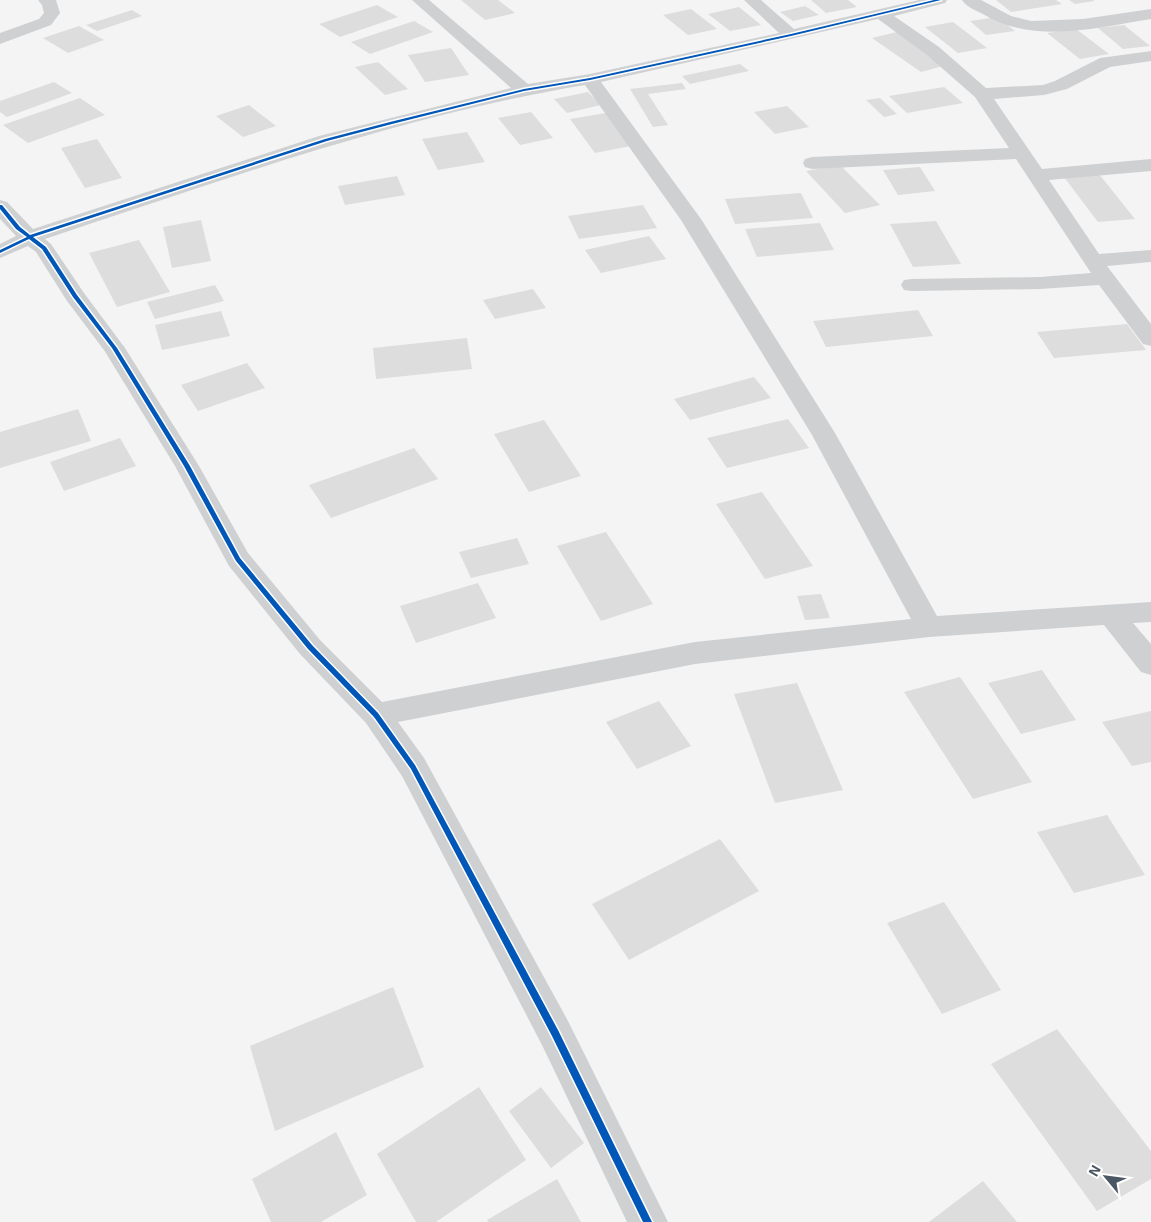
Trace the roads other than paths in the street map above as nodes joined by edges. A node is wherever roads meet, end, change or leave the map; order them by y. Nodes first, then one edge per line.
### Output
1 (46, 0) edge
2 (420, 0) edge
3 (752, 0) edge
4 (938, 0) edge
5 (970, 0) edge
6 (881, 14) junction
7 (1151, 14) edge
8 (1129, 17) junction
9 (1145, 34) dead end
10 (790, 35) junction
11 (0, 40) edge
12 (1151, 56) edge
13 (590, 79) junction
14 (524, 90) junction
15 (982, 94) junction
16 (1020, 153) junction
17 (812, 163) dead end
18 (1151, 164) edge
19 (1037, 175) junction
20 (0, 206) edge
21 (30, 237) junction
22 (0, 252) edge
23 (1151, 256) edge
24 (1100, 270) junction
25 (912, 285) dead end
26 (1151, 339) edge
27 (1151, 612) edge
28 (1110, 614) junction
29 (929, 627) junction
30 (1151, 664) edge
31 (376, 715) junction
32 (648, 1222) edge

1 - 11 street
2 - 14 street
3 - 10 street
4 - 6 street
5 - 8 street
6 - 10 street
6 - 15 street
7 - 8 street
8 - 9 street
10 - 13 street
12 - 15 street
13 - 14 street
13 - 29 street
14 - 21 street
15 - 16 street
16 - 17 street
16 - 19 street
18 - 19 street
19 - 24 street
20 - 21 street
21 - 22 street
21 - 31 street
23 - 24 street
24 - 25 street
24 - 26 street
27 - 28 street
28 - 29 street
28 - 30 street
29 - 31 street
31 - 32 street

